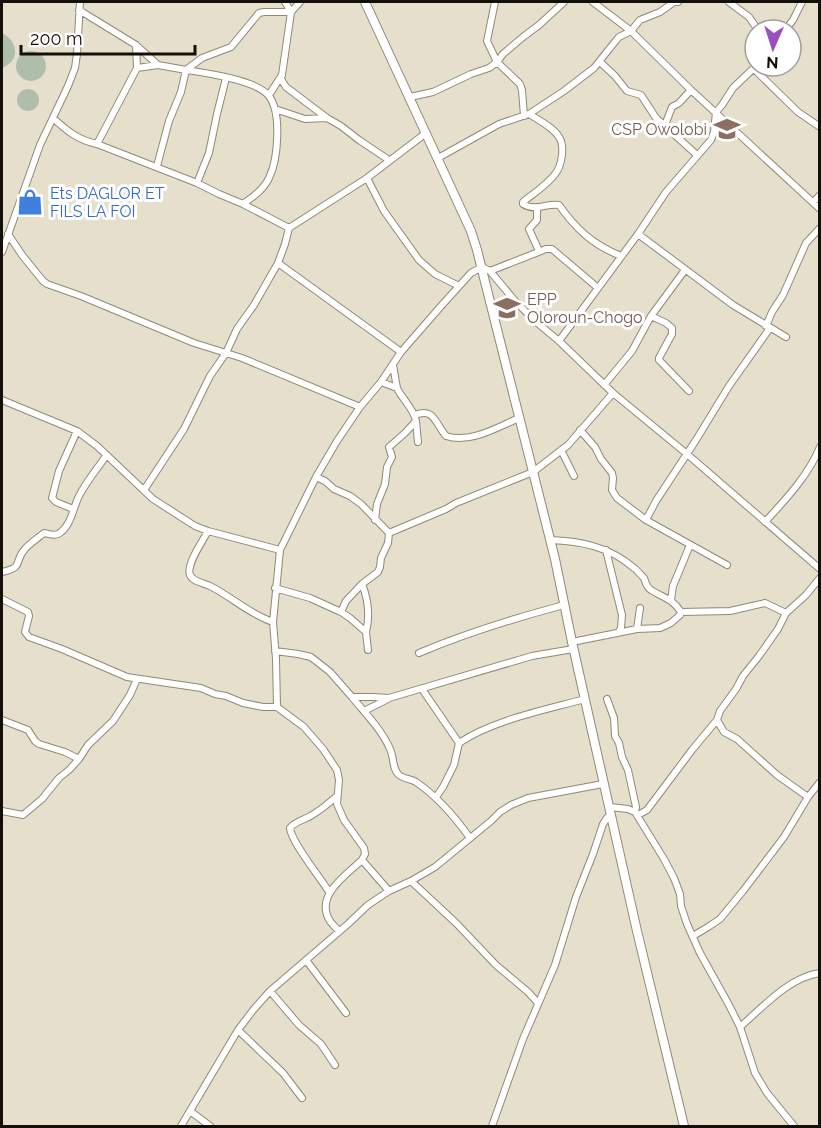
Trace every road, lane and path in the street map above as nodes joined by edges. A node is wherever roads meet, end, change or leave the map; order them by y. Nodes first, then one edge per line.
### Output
1 (80, 2) edge
2 (285, 2) edge
3 (300, 2) edge
4 (365, 2) edge
5 (495, 2) edge
6 (564, 2) edge
7 (593, 2) edge
8 (678, 2) edge
9 (729, 2) edge
10 (802, 2) edge
11 (79, 10) junction
12 (291, 12) junction
13 (750, 18) edge
14 (795, 18) edge
15 (631, 31) junction
16 (136, 45) junction
17 (497, 62) junction
18 (600, 62) junction
19 (158, 65) junction
20 (137, 68) junction
21 (186, 70) junction
22 (226, 78) junction
23 (743, 78) edge
24 (766, 78) edge
25 (281, 79) junction
26 (691, 90) junction
27 (269, 95) junction
28 (410, 97) junction
29 (275, 109) junction
30 (716, 112) junction
31 (527, 115) junction
32 (327, 117) junction
33 (53, 118) junction
34 (665, 125) junction
35 (819, 127) edge
36 (426, 133) junction
37 (97, 144) junction
38 (697, 155) junction
39 (438, 158) junction
40 (389, 160) junction
41 (157, 166) junction
42 (367, 178) junction
43 (197, 183) junction
44 (819, 195) edge
45 (813, 202) junction
46 (243, 204) junction
47 (537, 207) junction
48 (819, 209) edge
49 (288, 228) junction
50 (819, 228) edge
51 (8, 234) junction
52 (638, 234) junction
53 (2, 252) edge
54 (539, 252) junction
55 (621, 256) junction
56 (278, 263) junction
57 (486, 269) junction
58 (685, 270) junction
59 (459, 286) junction
60 (598, 288) junction
61 (651, 316) junction
62 (768, 327) junction
63 (786, 337) dead end
64 (559, 341) junction
65 (401, 352) junction
66 (226, 353) junction
67 (393, 365) junction
68 (381, 382) junction
69 (604, 385) junction
70 (397, 388) junction
71 (689, 391) dead end
72 (613, 393) junction
73 (2, 400) edge
74 (360, 407) junction
75 (416, 418) junction
76 (519, 418) junction
77 (580, 430) junction
78 (77, 431) junction
79 (418, 442) dead end
80 (819, 447) edge
81 (561, 450) junction
82 (687, 454) junction
83 (106, 456) junction
84 (533, 472) junction
85 (574, 476) dead end
86 (316, 477) junction
87 (144, 490) junction
88 (73, 509) junction
89 (375, 520) junction
90 (646, 520) junction
91 (765, 522) junction
92 (208, 531) junction
93 (389, 533) junction
94 (550, 540) junction
95 (690, 545) junction
96 (279, 550) junction
97 (606, 550) junction
98 (727, 565) dead end
99 (819, 569) edge
100 (2, 572) edge
101 (819, 578) edge
102 (362, 584) junction
103 (275, 588) junction
104 (2, 599) edge
105 (671, 600) junction
106 (564, 605) junction
107 (640, 608) dead end
108 (341, 612) junction
109 (681, 612) junction
110 (786, 612) junction
111 (273, 622) junction
112 (637, 629) junction
113 (366, 632) junction
114 (618, 633) junction
115 (573, 646) junction
116 (368, 650) dead end
117 (275, 651) junction
118 (419, 653) dead end
119 (137, 679) junction
120 (422, 689) junction
121 (352, 697) junction
122 (389, 698) junction
123 (585, 699) junction
124 (607, 699) dead end
125 (277, 707) junction
126 (364, 711) junction
127 (2, 720) edge
128 (717, 720) junction
129 (459, 743) junction
130 (79, 759) junction
131 (819, 782) edge
132 (603, 784) junction
133 (337, 796) junction
134 (808, 796) junction
135 (436, 797) junction
136 (2, 811) edge
137 (610, 811) junction
138 (636, 813) junction
139 (470, 838) junction
140 (362, 860) junction
141 (411, 881) junction
142 (389, 891) junction
143 (329, 892) junction
144 (339, 931) junction
145 (693, 936) junction
146 (306, 960) junction
147 (819, 973) edge
148 (270, 991) junction
149 (538, 1003) junction
150 (346, 1013) dead end
151 (740, 1027) junction
152 (238, 1030) junction
153 (335, 1065) dead end
154 (302, 1098) dead end
155 (190, 1111) junction
156 (181, 1126) edge
157 (210, 1126) edge
158 (492, 1126) edge
159 (684, 1126) edge
160 (794, 1126) edge

1 - 11 street
2 - 12 street
3 - 12 street
4 - 28 street
5 - 17 street
6 - 17 street
7 - 15 street
8 - 15 street
9 - 13 street
10 - 14 street
11 - 16 street
11 - 33 street
12 - 21 street
12 - 25 street
15 - 18 street
15 - 26 street
16 - 19 street
16 - 20 street
17 - 28 street
17 - 31 street
18 - 31 street
18 - 34 street
19 - 20 street
19 - 21 street
20 - 37 street
21 - 22 street
21 - 41 street
22 - 27 street
22 - 43 street
23 - 30 street
24 - 35 street
25 - 27 street
25 - 32 street
26 - 30 street
26 - 34 street
27 - 29 street
28 - 36 street
29 - 32 street
29 - 46 street
30 - 38 street
30 - 45 street
31 - 39 street
31 - 47 street
32 - 40 street
33 - 37 street
33 - 51 street
34 - 38 street
36 - 39 street
36 - 40 street
37 - 41 street
38 - 52 street
39 - 57 street
40 - 42 street
41 - 43 street
42 - 49 street
42 - 59 street
43 - 46 street
44 - 45 street
45 - 48 street
46 - 49 street
47 - 54 street
47 - 55 street
49 - 56 street
50 - 62 street
51 - 53 street
51 - 66 street
52 - 55 street
52 - 58 street
54 - 57 street
54 - 60 street
55 - 60 street
56 - 65 street
56 - 66 street
57 - 59 street
57 - 64 street
57 - 76 street
58 - 61 street
58 - 62 street
59 - 65 street
60 - 64 street
61 - 69 street
61 - 71 street
62 - 63 street
62 - 82 street
64 - 69 street
65 - 67 street
66 - 74 street
66 - 87 street
67 - 68 street
67 - 70 street
68 - 70 street
68 - 74 street
69 - 72 street
70 - 75 street
72 - 77 street
72 - 82 street
73 - 78 street
74 - 86 street
75 - 76 street
75 - 79 street
75 - 89 street
76 - 84 street
77 - 81 street
77 - 90 street
78 - 83 street
78 - 88 street
80 - 91 street
81 - 84 street
81 - 85 street
82 - 90 street
82 - 91 street
83 - 87 street
83 - 88 street
84 - 93 street
84 - 94 street
86 - 89 street
86 - 96 street
87 - 92 street
88 - 100 street
89 - 93 street
90 - 95 street
91 - 99 street
92 - 96 street
92 - 111 street
93 - 102 street
94 - 97 street
94 - 106 street
95 - 98 street
95 - 105 street
96 - 103 street
97 - 105 street
97 - 114 street
101 - 110 street
102 - 108 street
102 - 113 street
103 - 108 street
103 - 111 street
104 - 119 street
105 - 109 street
106 - 115 street
106 - 118 street
107 - 112 street
108 - 113 street
109 - 110 street
109 - 112 street
110 - 128 street
111 - 117 street
112 - 114 street
113 - 116 street
114 - 115 street
115 - 120 street
115 - 123 street
117 - 121 street
117 - 125 street
119 - 125 street
119 - 130 street
120 - 122 street
120 - 129 street
121 - 122 street
121 - 126 street
122 - 126 street
123 - 129 street
123 - 132 street
124 - 138 street
125 - 133 street
126 - 135 street
127 - 130 street
128 - 134 street
128 - 138 street
129 - 135 street
130 - 136 street
131 - 134 street
132 - 137 street
132 - 139 street
133 - 140 street
133 - 143 street
134 - 145 street
135 - 139 street
137 - 138 street
137 - 149 street
137 - 159 street
138 - 145 street
139 - 141 street
140 - 142 street
140 - 143 street
141 - 142 street
141 - 149 street
142 - 144 street
143 - 144 street
144 - 146 street
145 - 151 street
146 - 148 street
146 - 150 street
147 - 151 street
148 - 152 street
148 - 153 street
149 - 158 street
151 - 160 street
152 - 154 street
152 - 155 street
155 - 156 street
155 - 157 street

